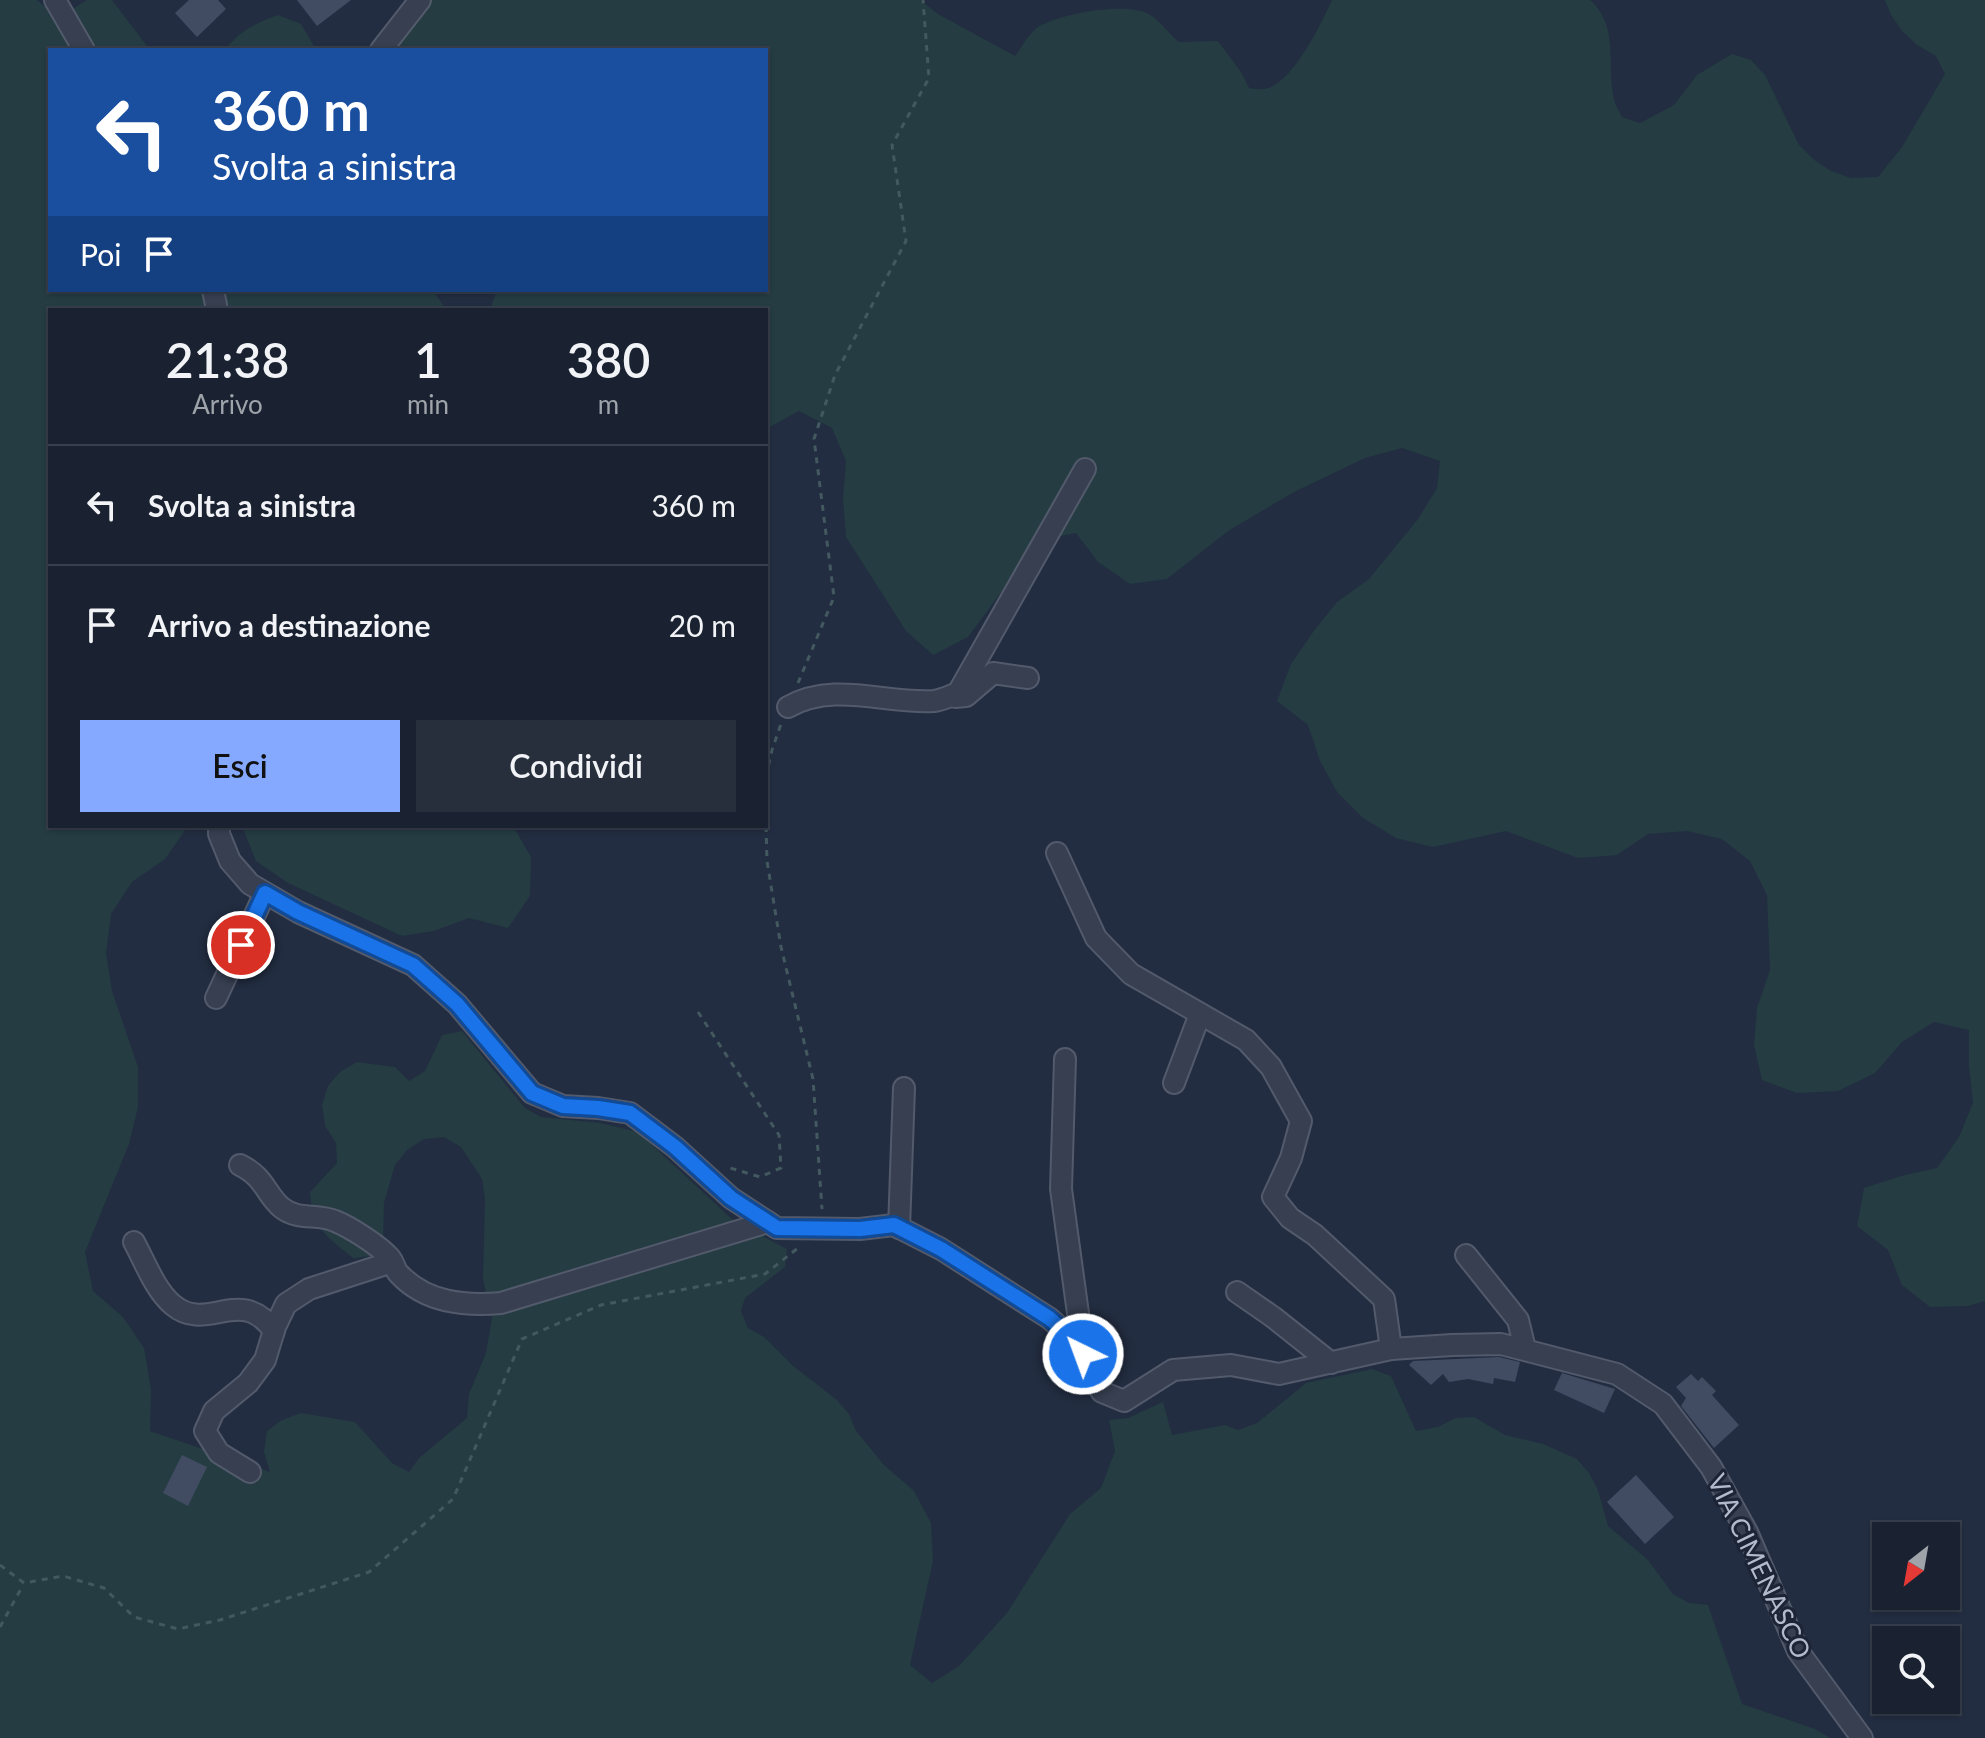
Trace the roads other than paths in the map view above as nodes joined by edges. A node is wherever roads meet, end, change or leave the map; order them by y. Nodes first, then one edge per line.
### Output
1 (55, 0) edge
2 (420, 0) edge
3 (83, 48) edge
4 (383, 48) edge
5 (1085, 469) dead end
6 (1028, 678) dead end
7 (947, 697) junction
8 (788, 707) dead end
9 (219, 828) edge
10 (1057, 853) dead end
11 (265, 893) junction
12 (216, 998) dead end
13 (1200, 1014) junction
14 (1065, 1059) dead end
15 (1174, 1083) dead end
16 (904, 1088) dead end
17 (240, 1165) dead end
18 (768, 1222) junction
19 (899, 1228) junction
20 (134, 1242) dead end
21 (1466, 1255) dead end
22 (392, 1262) junction
23 (1237, 1292) dead end
24 (274, 1331) junction
25 (1391, 1349) junction
26 (1525, 1349) junction
27 (1083, 1354) junction
28 (1331, 1363) junction
29 (250, 1472) dead end
30 (1862, 1738) edge

1 - 3 street
2 - 4 street
5 - 7 street
6 - 7 street
7 - 8 street
9 - 11 street, VIA CIMENASCO
10 - 13 street
11 - 12 street
11 - 18 street, VIA CIMENASCO
13 - 15 street
13 - 25 street
14 - 27 street
16 - 19 street
17 - 22 street
18 - 19 street, VIA CIMENASCO
18 - 22 street
19 - 27 street, VIA CIMENASCO
20 - 24 street
21 - 26 street
22 - 24 street
23 - 28 street
24 - 29 street
25 - 26 street, VIA CIMENASCO
25 - 28 street, VIA CIMENASCO
26 - 30 street, VIA CIMENASCO
27 - 28 street, VIA CIMENASCO

